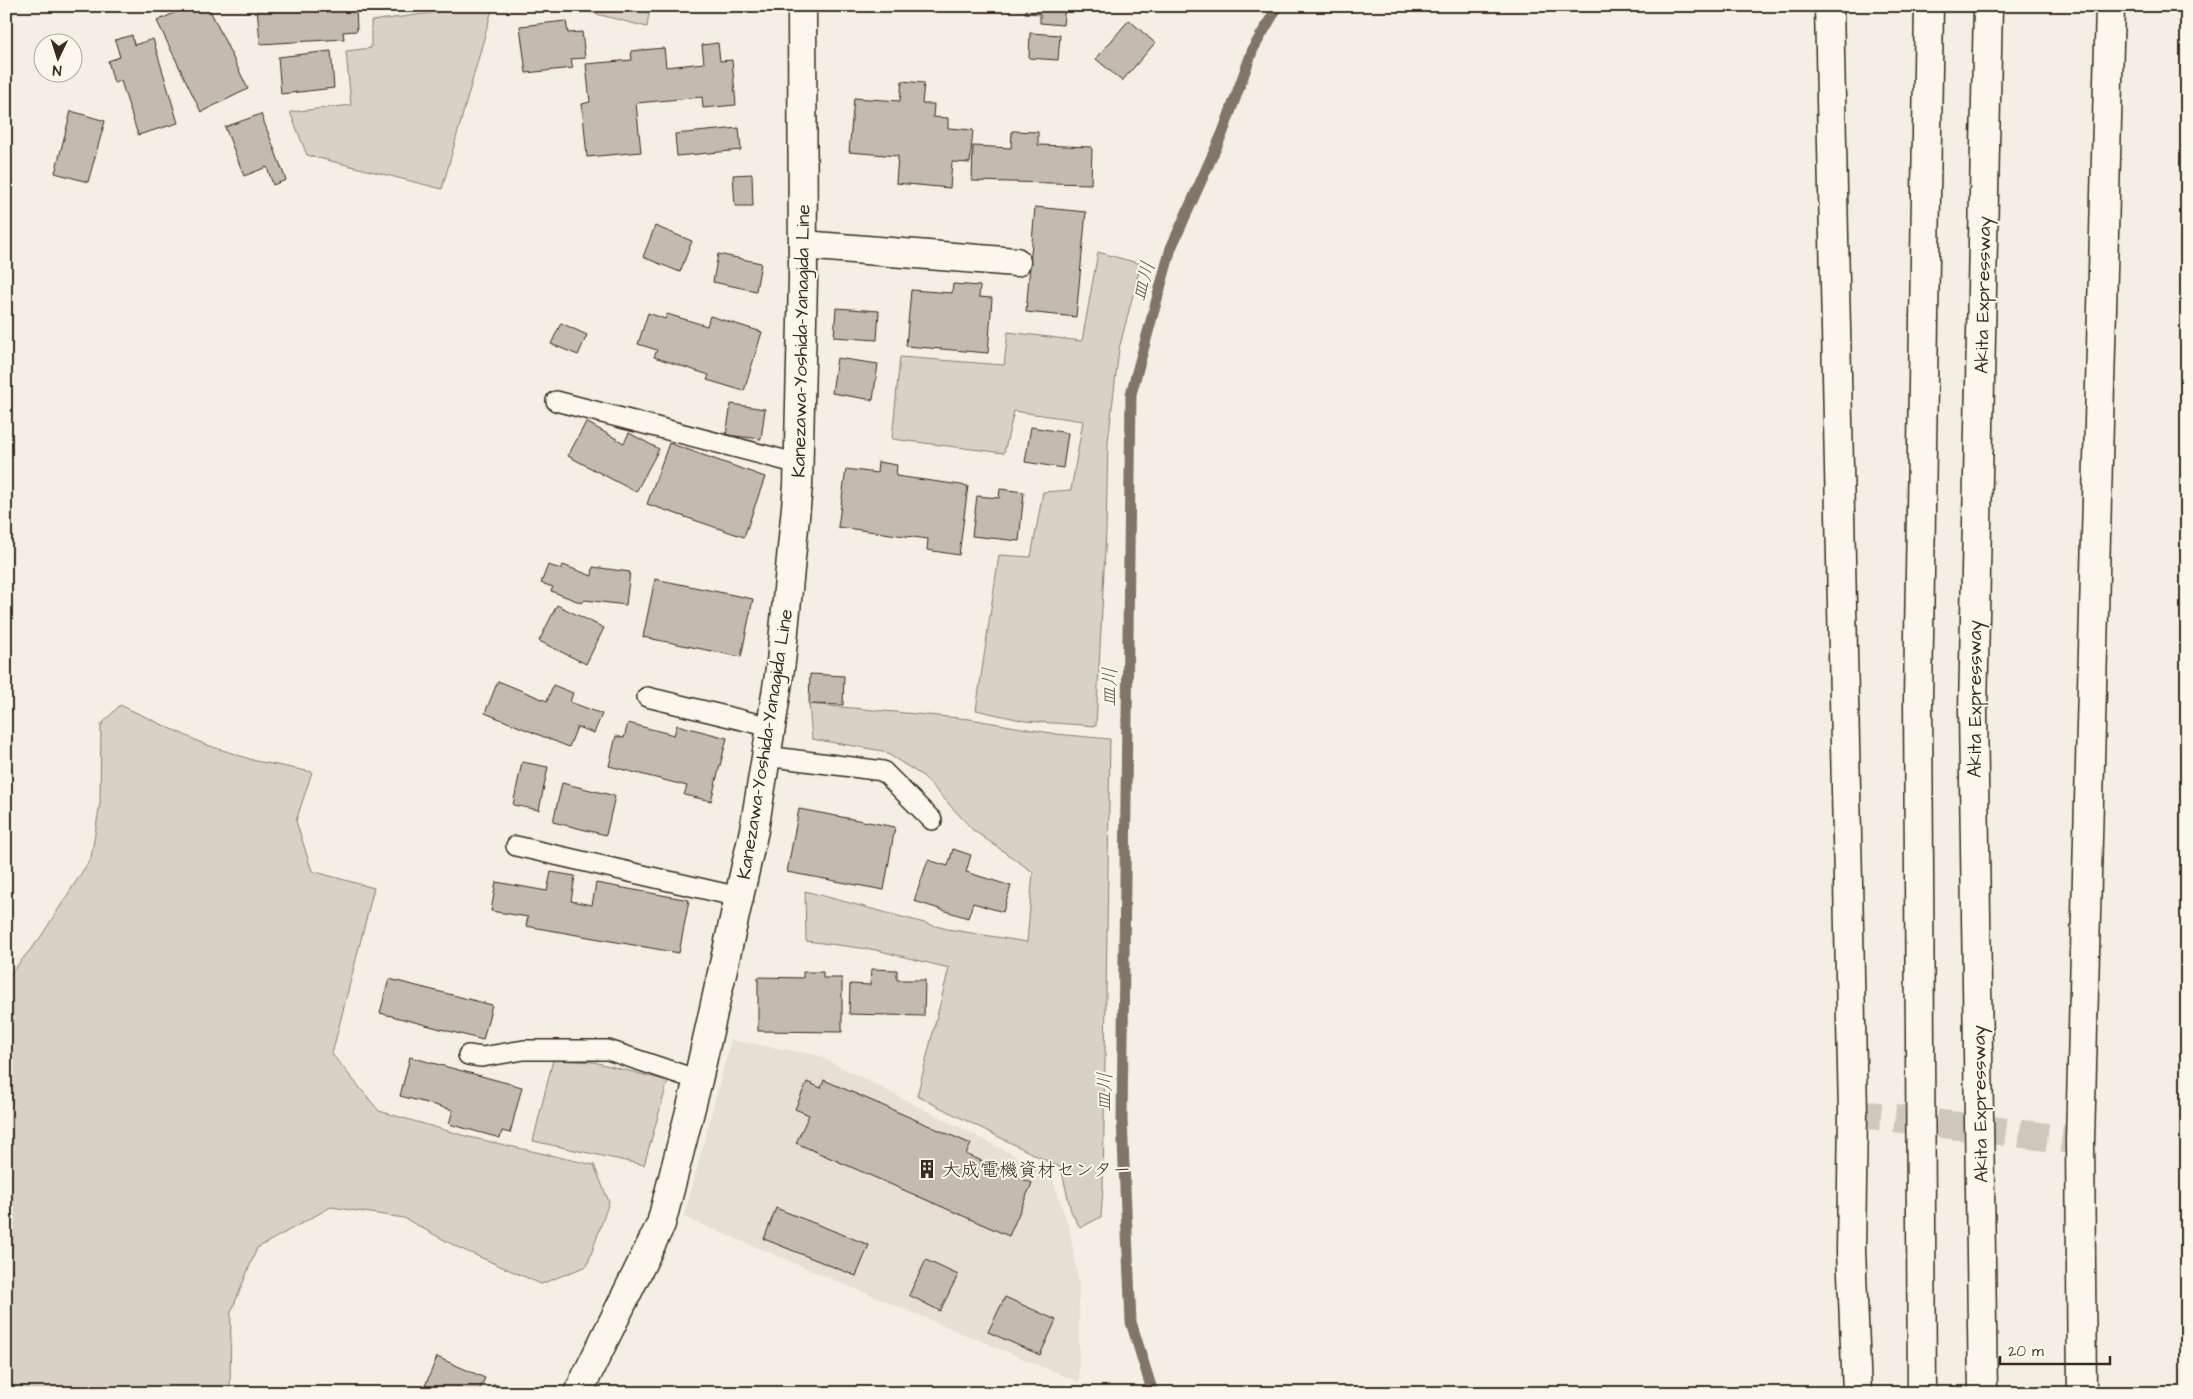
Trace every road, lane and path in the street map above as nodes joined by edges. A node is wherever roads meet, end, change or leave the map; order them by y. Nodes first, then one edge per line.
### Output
1 (802, 6) edge
2 (1829, 6) edge
3 (1929, 6) edge
4 (1988, 6) edge
5 (2110, 6) edge
6 (803, 245) junction
7 (1016, 262) dead end
8 (556, 401) dead end
9 (798, 464) junction
10 (647, 697) dead end
11 (771, 727) junction
12 (766, 756) junction
13 (932, 820) dead end
14 (516, 846) dead end
15 (739, 896) junction
16 (468, 1055) dead end
17 (698, 1080) junction
18 (578, 1393) edge
19 (1857, 1393) edge
20 (1922, 1393) edge
21 (1983, 1393) edge
22 (2082, 1393) edge

1 - 6 main road, Kanezawa-Yoshida-Yanagida Line
2 - 19 main road
3 - 20 main road
4 - 21 main road, Akita Expressway
5 - 22 main road
6 - 7 main road
6 - 9 main road, Kanezawa-Yoshida-Yanagida Line
8 - 9 lane
9 - 11 main road, Kanezawa-Yoshida-Yanagida Line
10 - 11 lane
11 - 12 main road, Kanezawa-Yoshida-Yanagida Line
12 - 13 lane
12 - 15 main road, Kanezawa-Yoshida-Yanagida Line
14 - 15 lane
15 - 17 main road, Kanezawa-Yoshida-Yanagida Line
16 - 17 lane
17 - 18 main road, Kanezawa-Yoshida-Yanagida Line

